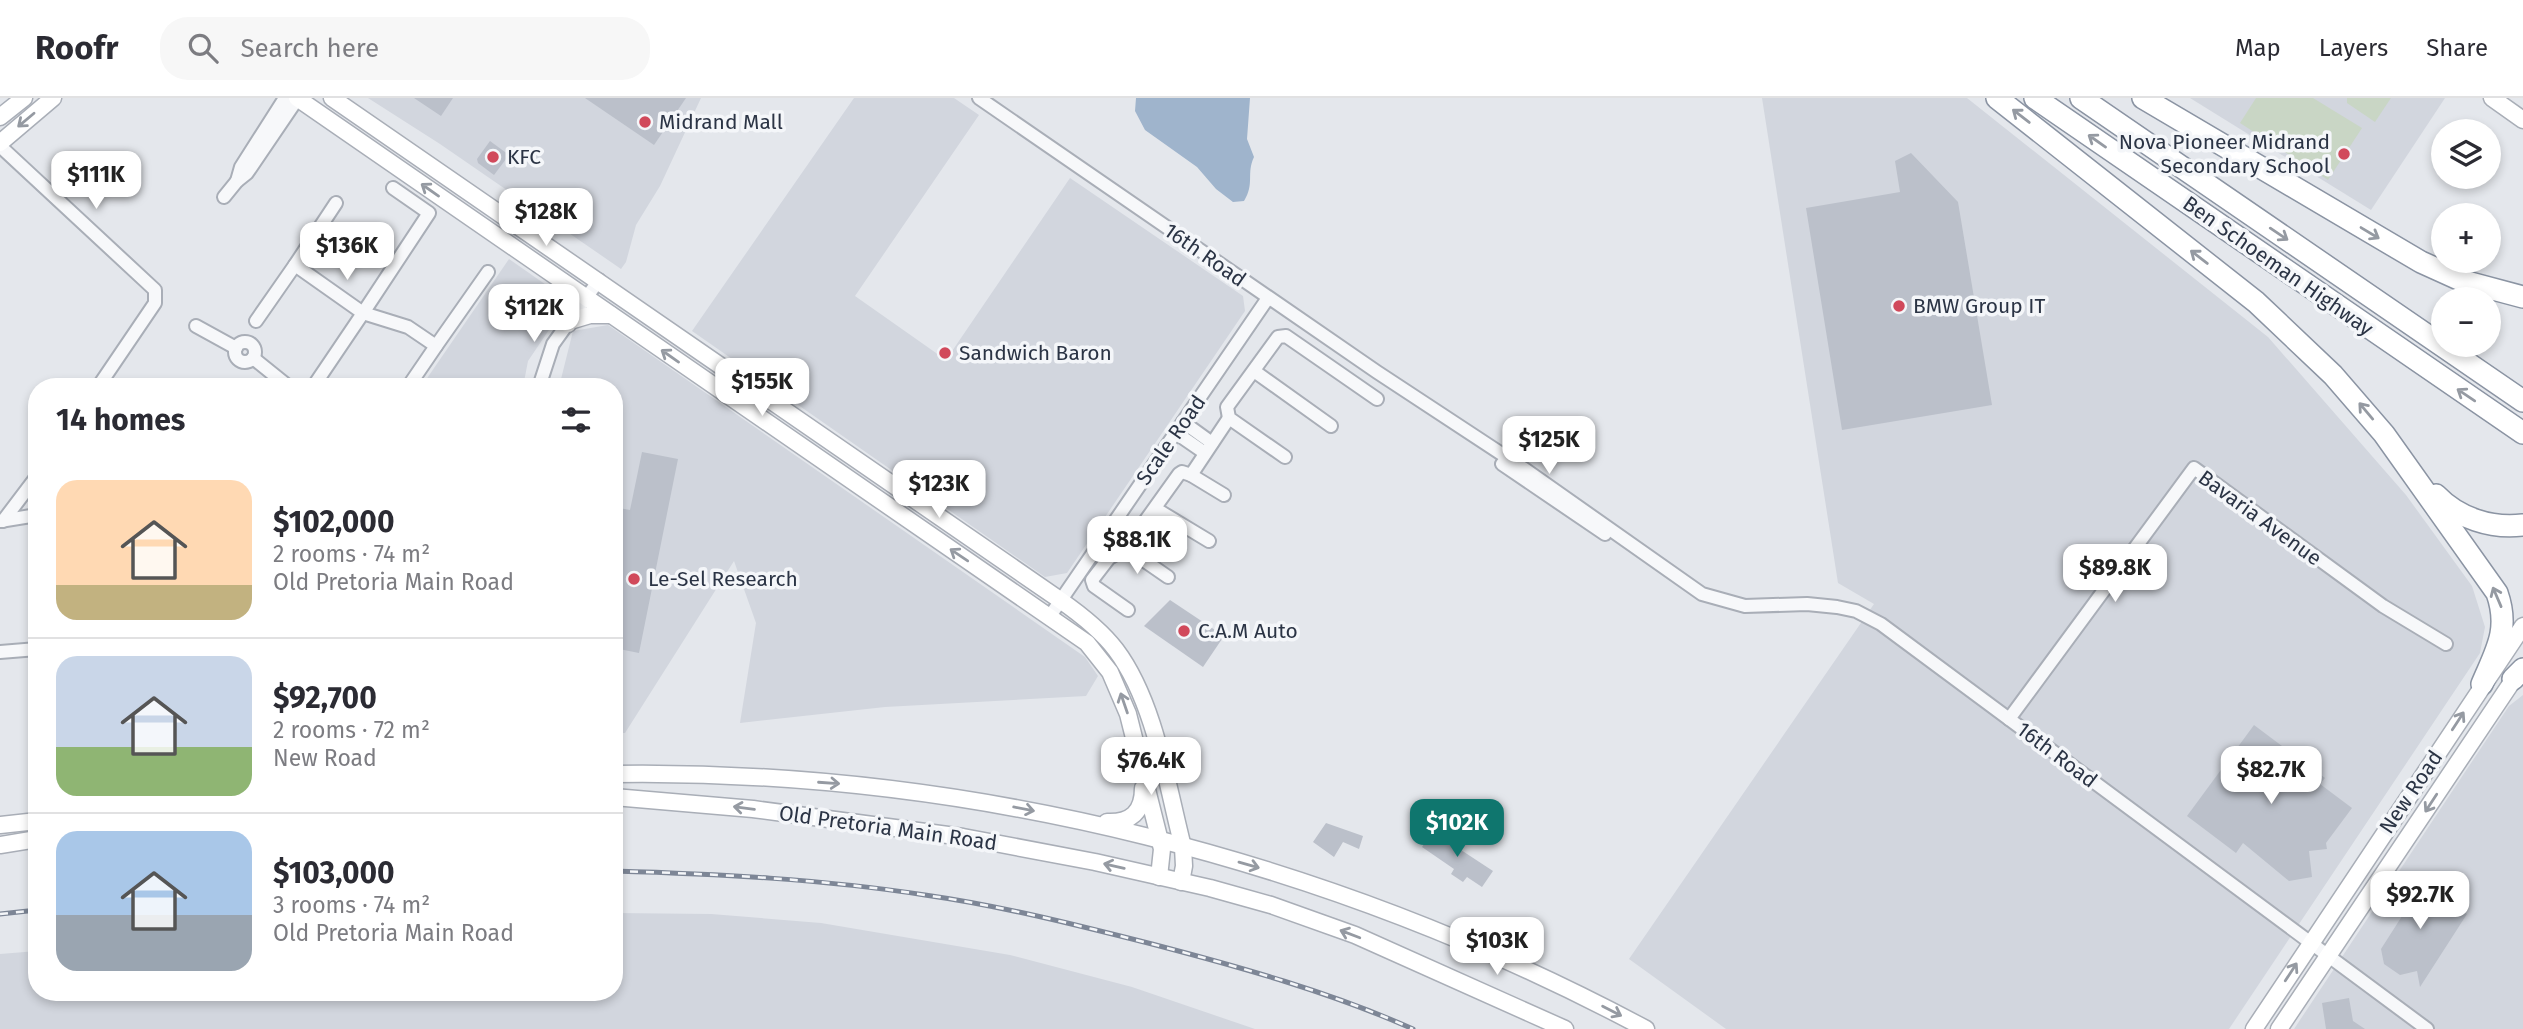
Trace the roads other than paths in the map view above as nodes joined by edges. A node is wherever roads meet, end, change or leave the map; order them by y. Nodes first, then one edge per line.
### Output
1 (24, 98) edge
2 (53, 98) edge
3 (285, 98) edge
4 (298, 98) edge
5 (332, 98) edge
6 (979, 98) edge
7 (1997, 98) edge
8 (2035, 98) edge
9 (2081, 98) edge
10 (2143, 98) edge
11 (2493, 98) edge
12 (0, 117) edge
13 (2523, 120) edge
14 (0, 144) edge
15 (237, 181) junction
16 (394, 188) dead end
17 (224, 197) dead end
18 (336, 203) dead end
19 (295, 265) junction
20 (488, 272) dead end
21 (599, 280) junction
22 (563, 282) junction
23 (585, 297) junction
24 (1268, 298) junction
25 (2523, 298) edge
26 (363, 313) junction
27 (611, 315) junction
28 (256, 321) dead end
29 (569, 323) junction
30 (196, 326) dead end
31 (436, 346) junction
32 (1254, 371) junction
33 (104, 378) edge
34 (278, 378) edge
35 (319, 378) edge
36 (414, 378) edge
37 (542, 378) edge
38 (1377, 399) dead end
39 (2523, 401) edge
40 (1229, 418) junction
41 (1331, 426) dead end
42 (1179, 427) junction
43 (2523, 433) edge
44 (1209, 448) junction
45 (1285, 457) dead end
46 (2403, 459) junction
47 (1191, 475) junction
48 (28, 487) edge
49 (1224, 495) dead end
50 (1156, 509) junction
51 (28, 516) edge
52 (1, 521) edge
53 (2523, 525) edge
54 (1209, 541) dead end
55 (1126, 548) junction
56 (1168, 577) dead end
57 (1060, 600) junction
58 (1128, 610) dead end
59 (1050, 616) junction
60 (2523, 626) edge
61 (2446, 643) dead end
62 (28, 650) edge
63 (0, 652) edge
64 (2520, 671) edge
65 (2482, 684) junction
66 (2009, 719) junction
67 (1142, 768) junction
68 (623, 774) edge
69 (623, 798) edge
70 (1074, 818) junction
71 (28, 822) edge
72 (0, 825) edge
73 (1160, 840) junction
74 (28, 841) edge
75 (3, 845) edge
76 (1183, 847) junction
77 (1159, 877) junction
78 (1181, 882) junction
79 (2310, 943) junction
80 (2328, 957) junction
81 (1565, 1029) edge
82 (1646, 1029) edge
83 (2254, 1029) edge
84 (2279, 1029) edge
85 (2427, 1029) edge

1 - 12 main road
2 -> 14 main road
3 - 15 street
4 - 15 street
22 -> 4 main road
5 - 21 main road
6 - 24 street, 16th Road
46 -> 7 highway
43 -> 8 highway, Ben Schoeman Highway
9 -> 39 highway, Ben Schoeman Highway
10 -> 25 highway
11 - 13 main road
14 - 33 street
15 - 17 street
16 - 26 street
18 - 19 street
19 - 26 street
19 - 28 street
20 - 31 street
21 - 23 street
21 - 57 main road
22 - 23 main road
22 - 29 main road
23 - 27 main road
23 - 29 street
24 - 42 street, Scale Road
24 - 66 street, 16th Road
26 - 31 street
26 - 35 street
27 - 29 main road
59 -> 27 main road
29 - 37 street
30 - 34 street
31 - 36 street
32 - 38 street
32 - 40 street
32 - 41 street
40 - 44 street
40 - 45 street
42 - 44 street
42 - 57 street, Scale Road
44 - 47 street
46 - 53 highway
65 -> 46 highway
47 - 49 street
47 - 50 street
48 - 52 street
50 - 54 street
50 - 55 street
51 - 52 street
55 - 56 street
55 - 58 street
57 - 59 street, Scale Road
57 - 76 main road
67 -> 59 main road
60 - 65 main road, New Road
61 - 66 street, Bavaria Avenue
62 - 63 street
64 -> 80 main road, New Road
79 -> 65 main road, New Road
66 - 79 street, 16th Road
67 - 70 main road
67 - 73 main road
68 -> 70 main road, Old Pretoria Main Road
77 -> 69 main road, Old Pretoria Main Road
70 - 73 main road, Old Pretoria Main Road
71 - 72 main road
73 - 76 main road, Old Pretoria Main Road
73 - 77 main road
74 - 75 main road
76 - 78 main road
76 -> 82 main road, Old Pretoria Main Road
77 - 78 main road, Old Pretoria Main Road
81 -> 78 main road, Old Pretoria Main Road
79 - 80 street, 16th Road
83 -> 79 main road, New Road
80 - 84 main road, New Road
80 - 85 street, 16th Road

